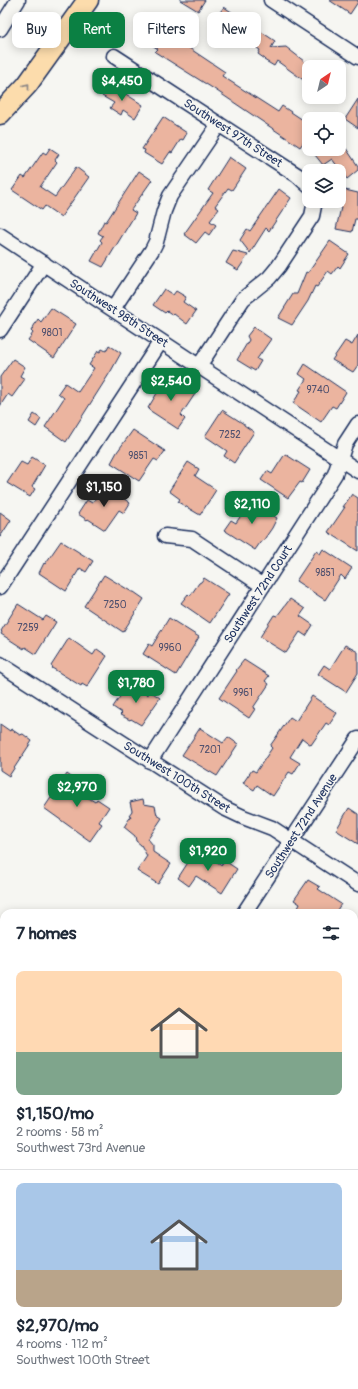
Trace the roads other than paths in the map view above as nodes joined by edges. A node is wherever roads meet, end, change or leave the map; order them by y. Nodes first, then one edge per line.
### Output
1 (18, 0) edge
2 (88, 0) edge
3 (271, 0) edge
4 (0, 29) edge
5 (114, 56) dead end
6 (358, 57) edge
7 (0, 114) edge
8 (219, 124) junction
9 (302, 180) edge
10 (314, 208) edge
11 (0, 235) edge
12 (44, 263) junction
13 (113, 309) junction
14 (0, 330) edge
15 (161, 341) junction
16 (198, 366) junction
17 (358, 424) edge
18 (340, 459) junction
19 (358, 471) edge
20 (165, 536) dead end
21 (263, 586) junction
22 (0, 587) edge
23 (0, 664) edge
24 (358, 739) edge
25 (150, 761) junction
26 (292, 840) junction
27 (358, 884) edge
28 (247, 909) edge

1 - 4 street
7 -> 2 highway
3 - 6 street
5 - 8 street, Southwest 97th Street
8 - 9 street, Southwest 97th Street
8 - 13 street
10 - 16 street
11 - 12 street, Southwest 98th Street
12 - 13 street, Southwest 98th Street
12 - 14 street
13 - 15 street, Southwest 98th Street
15 - 16 street, Southwest 98th Street
15 - 22 street
16 - 18 street, Southwest 98th Street
17 - 18 street, Southwest 72nd Court
18 - 19 street, Southwest 98th Street
18 - 21 street, Southwest 72nd Court
20 - 21 street
21 - 25 street, Southwest 72nd Court
23 - 25 street, Southwest 100th Street
24 - 26 street, Southwest 72nd Avenue
25 - 26 street, Southwest 100th Street
26 - 27 street, Southwest 100th Street
26 - 28 street, Southwest 72nd Avenue

